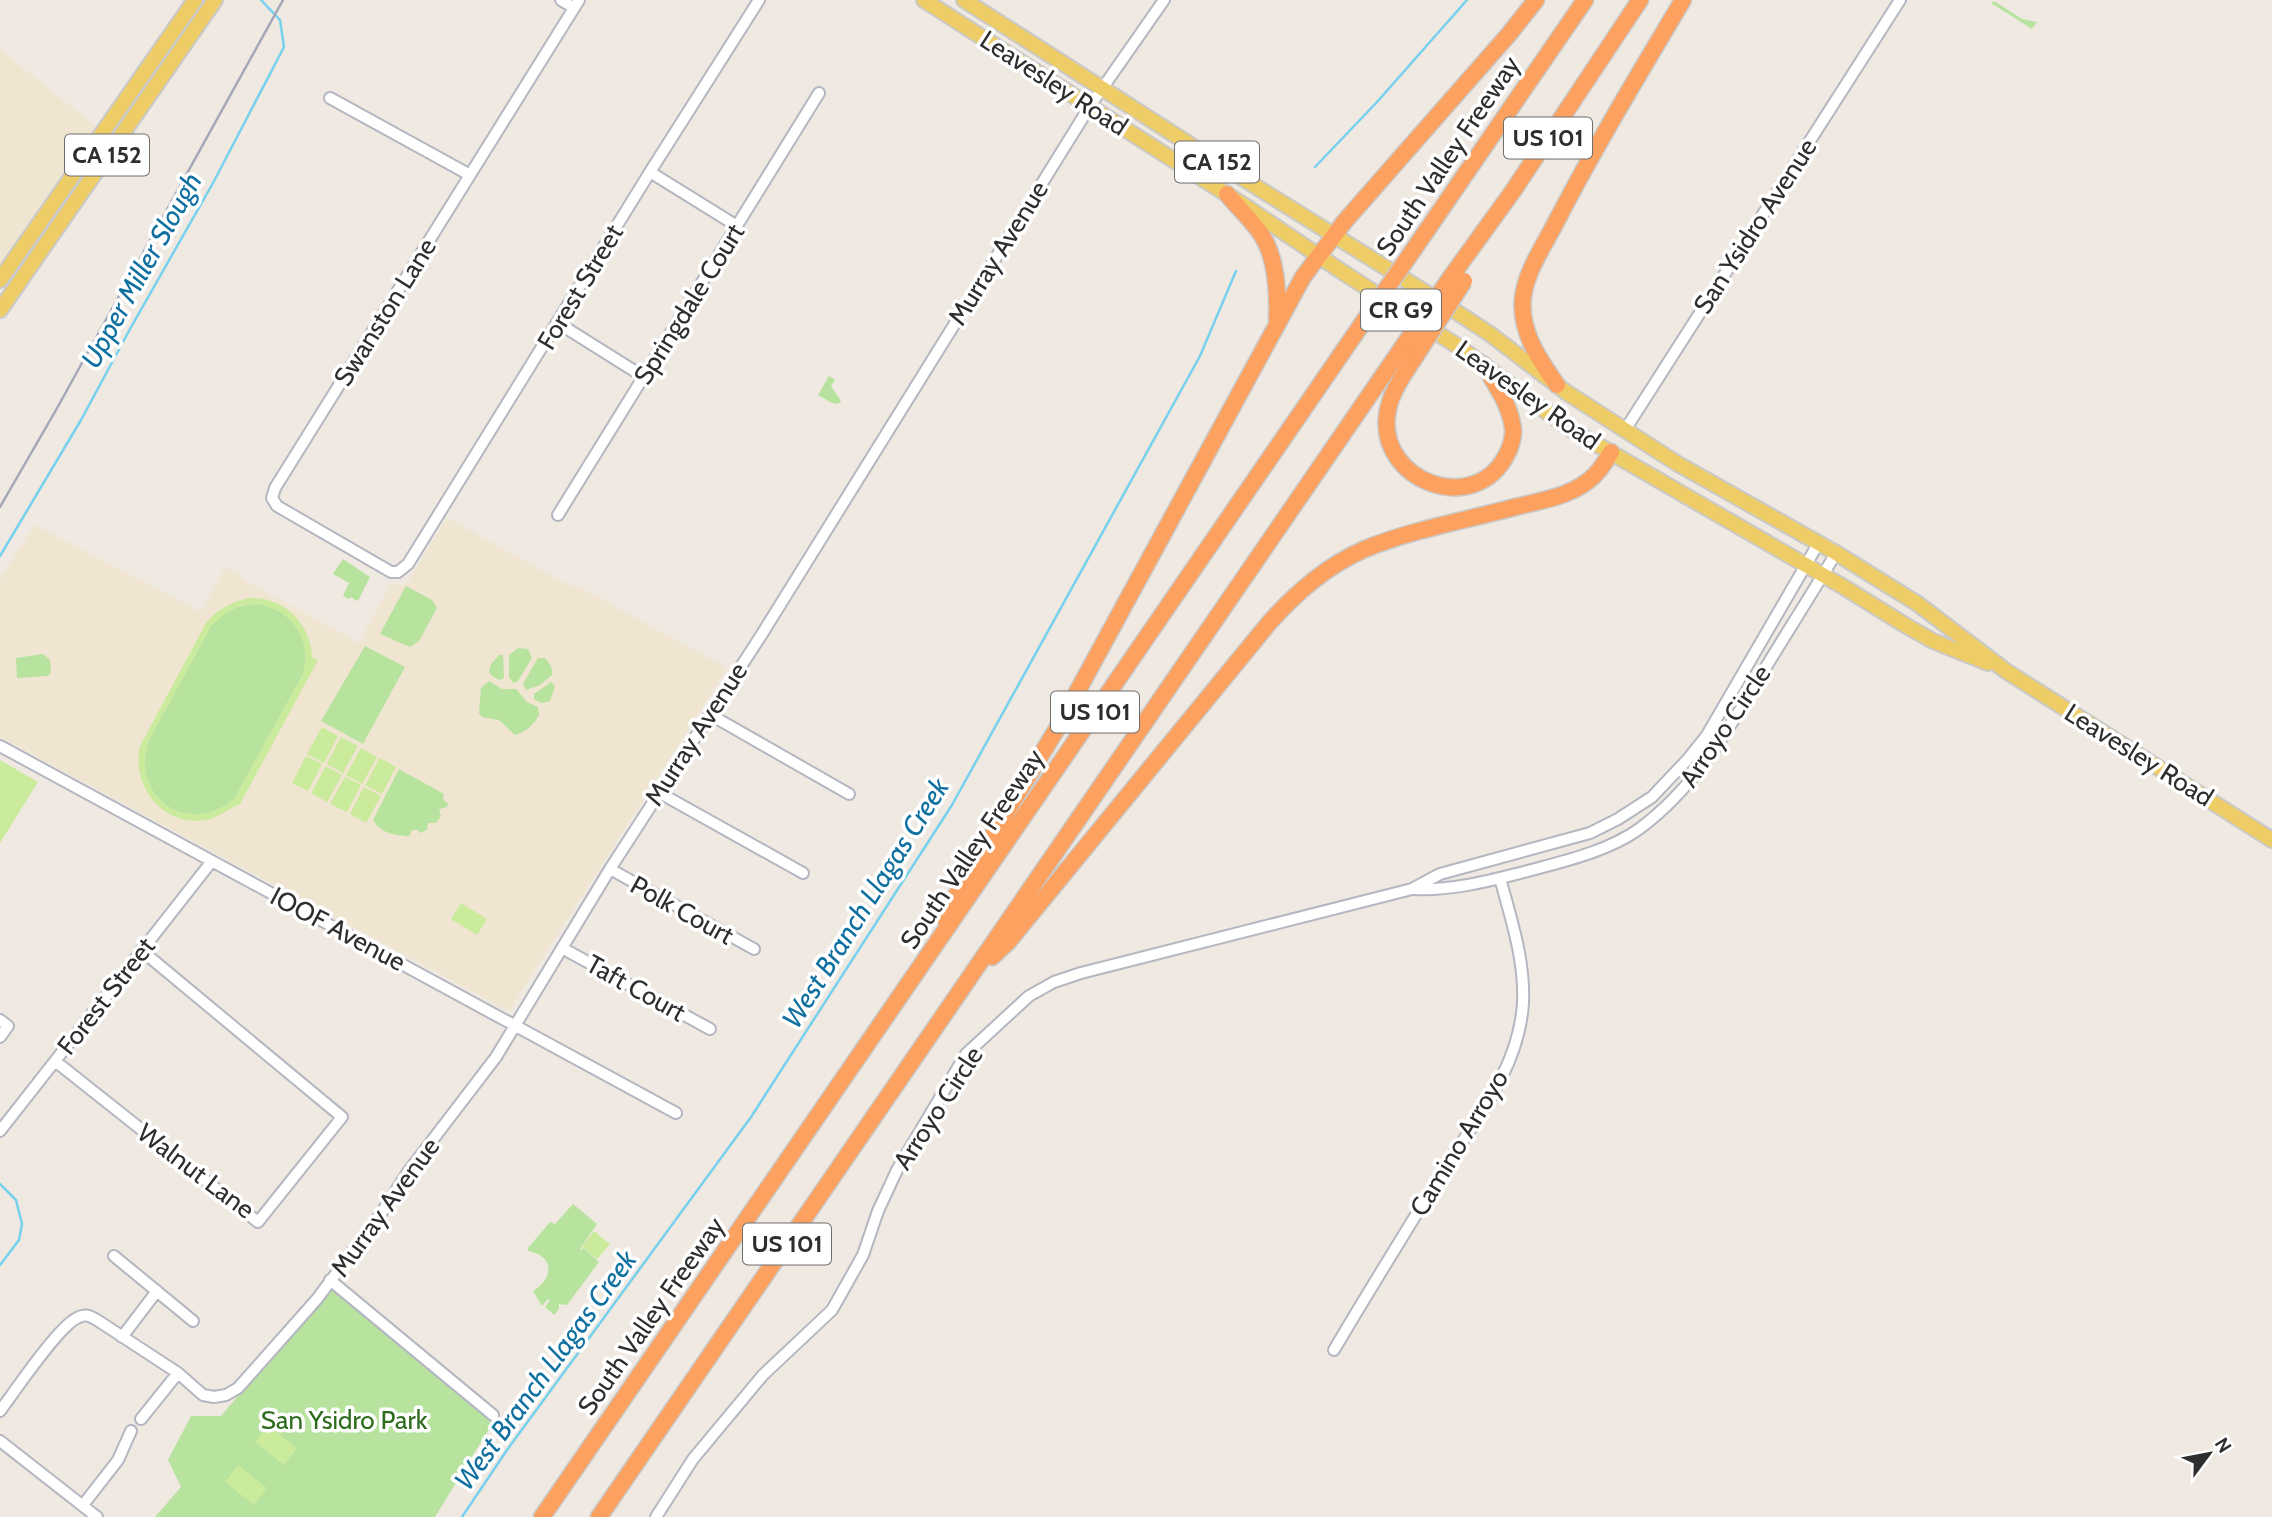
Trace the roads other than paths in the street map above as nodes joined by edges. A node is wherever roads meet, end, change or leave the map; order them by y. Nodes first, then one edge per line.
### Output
1 (195, 0) edge
2 (215, 0) edge
3 (561, 0) edge
4 (758, 0) edge
5 (924, 0) edge
6 (964, 0) edge
7 (1164, 0) edge
8 (1536, 0) edge
9 (1585, 0) edge
10 (1640, 0) edge
11 (1683, 0) edge
12 (1900, 0) edge
13 (576, 4) edge
14 (1101, 88) junction
15 (819, 93) dead end
16 (330, 98) dead end
17 (1090, 106) junction
18 (650, 172) junction
19 (470, 175) junction
20 (1227, 194) junction
21 (737, 226) junction
22 (1334, 234) junction
23 (1318, 256) junction
24 (0, 280) edge
25 (0, 310) edge
26 (558, 323) junction
27 (1277, 326) junction
28 (1411, 349) junction
29 (1484, 365) junction
30 (644, 377) junction
31 (1557, 385) junction
32 (1625, 430) junction
33 (1611, 452) junction
34 (558, 515) dead end
35 (1818, 544) junction
36 (1836, 553) junction
37 (1806, 565) junction
38 (398, 572) joint
39 (1823, 575) junction
40 (2006, 671) junction
41 (709, 715) junction
42 (0, 746) edge
43 (658, 792) junction
44 (849, 794) dead end
45 (2272, 840) edge
46 (212, 861) junction
47 (610, 869) junction
48 (803, 873) dead end
49 (1500, 878) junction
50 (1412, 889) junction
51 (562, 948) junction
52 (754, 949) dead end
53 (141, 950) junction
54 (974, 972) junction
55 (4, 1023) edge
56 (516, 1026) junction
57 (710, 1029) dead end
58 (0, 1037) edge
59 (55, 1061) junction
60 (826, 1104) junction
61 (676, 1113) dead end
62 (0, 1131) edge
63 (114, 1256) dead end
64 (330, 1280) junction
65 (158, 1291) junction
66 (193, 1321) dead end
67 (121, 1337) junction
68 (1334, 1350) dead end
69 (178, 1373) junction
70 (0, 1411) edge
71 (492, 1415) dead end
72 (141, 1419) dead end
73 (131, 1431) dead end
74 (0, 1441) edge
75 (83, 1505) junction
76 (97, 1517) edge
77 (542, 1517) edge
78 (599, 1517) edge
79 (656, 1517) edge

1 - 24 main road, CA 152
2 - 25 main road, CA 152
3 - 13 street
4 - 18 street, Forest Street
5 - 17 main road, Leavesley Road / CA 152
6 - 14 main road, Leavesley Road / CA 152
7 - 14 street, Murray Avenue
8 - 22 highway
9 - 60 highway, South Valley Freeway / US 101, bridge
10 - 28 highway, US 101, bridge
11 - 31 highway
12 - 32 street, San Ysidro Avenue
13 - 19 street, Swanston Lane
14 - 17 street, Murray Avenue
14 - 22 main road, Leavesley Road / CA 152
15 - 21 street, Springdale Court
16 - 19 street
17 - 20 main road, Leavesley Road / CA 152
17 - 41 street, Murray Avenue
18 - 21 street
18 - 26 street, Forest Street
19 - 38 street, Swanston Lane
20 - 23 main road, Leavesley Road / CR G9
20 - 27 highway, CA 152
21 - 30 street, Springdale Court
22 - 23 highway
22 - 31 main road, Leavesley Road / CA 152
23 - 27 highway
23 - 29 main road, Leavesley Road / CR G9
26 - 30 street
26 - 38 street, Forest Street
27 - 60 highway, CA 152
28 - 29 highway
28 - 54 highway, US 101
29 - 33 main road, Leavesley Road / CR G9
30 - 34 street, Springdale Court
31 - 32 main road, Leavesley Road / CA 152
32 - 33 main road, San Ysidro Avenue
32 - 35 main road, Leavesley Road / CR G9
33 - 37 main road, Leavesley Road / CR G9
33 - 54 highway
35 - 36 main road, Leavesley Road / CR G9
35 - 37 street, Arroyo Circle
36 - 39 street, Arroyo Circle
36 - 40 main road, Leavesley Road / CR G9
37 - 39 main road, Leavesley Road / CR G9
37 - 50 street, Arroyo Circle
39 - 40 main road, Leavesley Road / CR G9
39 - 49 street, Arroyo Circle
40 - 45 main road, Leavesley Road / CR G9
41 - 43 street, Murray Avenue
41 - 44 street
42 - 46 street, IOOF Avenue
43 - 47 street, Murray Avenue
43 - 48 street
46 - 53 street, Forest Street
46 - 56 street, IOOF Avenue
47 - 51 street, Murray Avenue
47 - 52 street, Polk Court
49 - 50 street, Arroyo Circle
49 - 68 street, Camino Arroyo
50 - 79 street, Arroyo Circle
51 - 56 street, Murray Avenue
51 - 57 street, Taft Court
53 - 59 street, Forest Street
53 - 59 street, Walnut Lane
54 - 78 highway, US 101
55 - 58 street
56 - 61 street, IOOF Avenue
56 - 64 street, Murray Avenue
59 - 62 street, Forest Street
60 - 77 highway, South Valley Freeway / US 101
63 - 65 street
64 - 69 street, Murray Avenue
64 - 71 street
65 - 66 street
65 - 67 street
67 - 69 street
67 - 70 street
69 - 72 street
73 - 75 street
74 - 75 street
75 - 76 street

